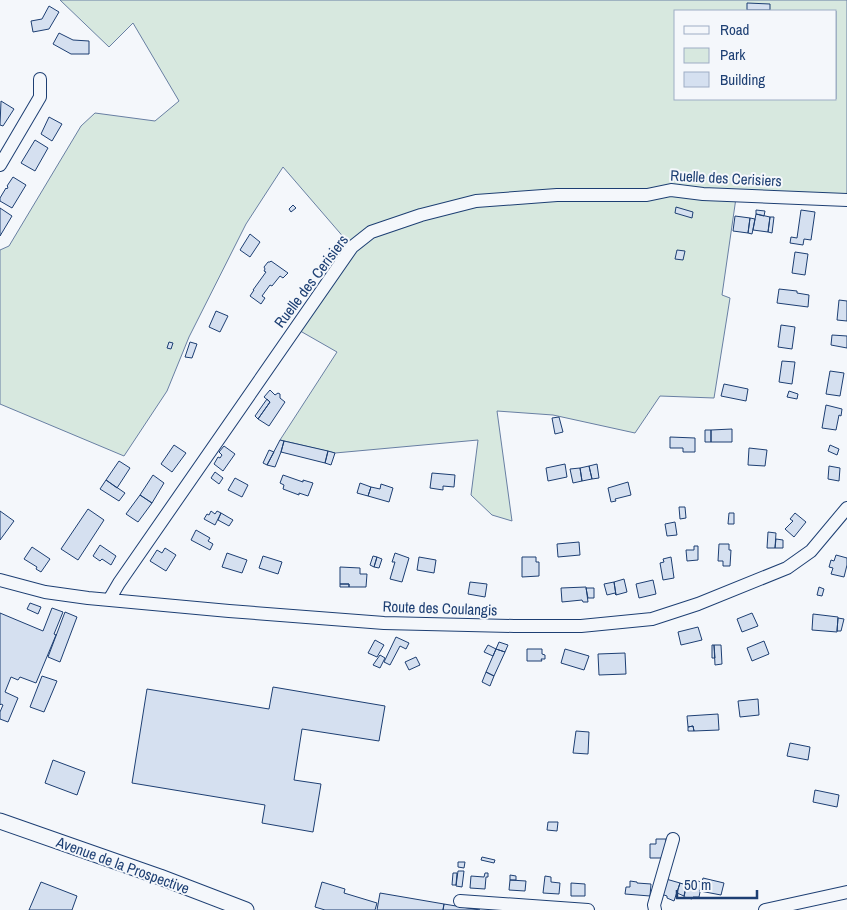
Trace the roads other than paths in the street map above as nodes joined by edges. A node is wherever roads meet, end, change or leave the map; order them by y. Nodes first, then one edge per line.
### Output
1 (40, 79) dead end
2 (4, 149) edge
3 (0, 165) edge
4 (847, 200) edge
5 (847, 508) edge
6 (0, 580) edge
7 (109, 600) junction
8 (0, 821) edge
9 (673, 839) dead end
10 (847, 892) edge
11 (460, 901) dead end
12 (790, 907) edge
13 (246, 910) edge
14 (588, 910) edge
15 (655, 910) edge
16 (765, 910) edge

1 - 2 street
2 - 3 street
4 - 7 street, Ruelle des Cerisiers
5 - 7 street, Route des Coulangis
6 - 7 street, Route des Coulangis
8 - 13 main road, Avenue de la Prospective
9 - 15 street
10 - 12 street
11 - 14 street
12 - 16 street

